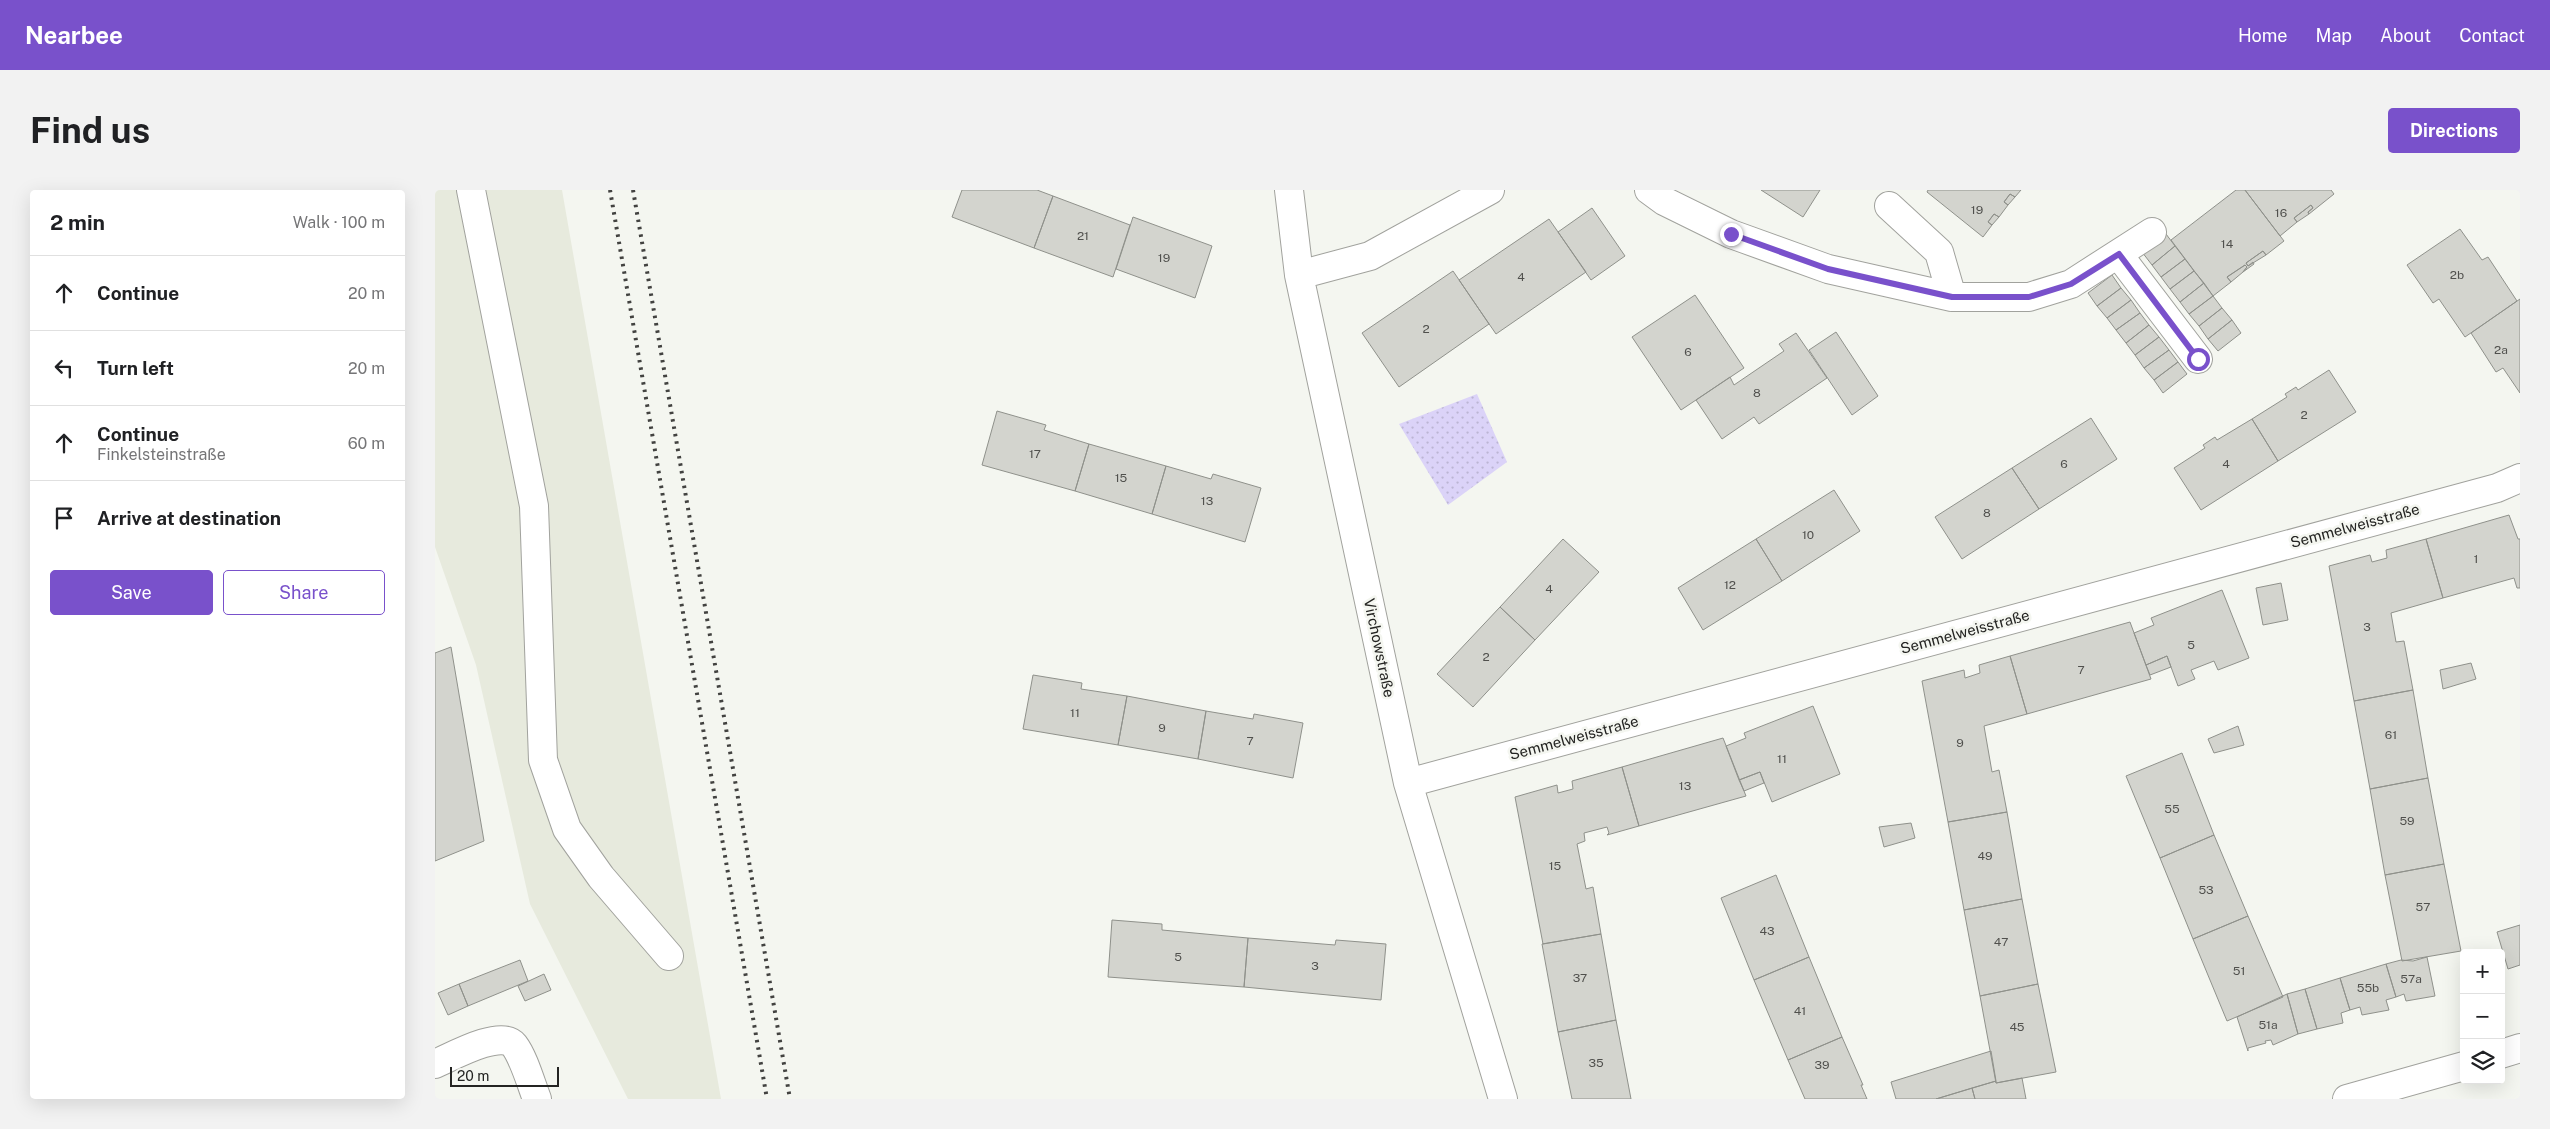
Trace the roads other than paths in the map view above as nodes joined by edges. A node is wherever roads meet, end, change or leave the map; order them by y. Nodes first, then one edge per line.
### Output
1 (471, 190) edge
2 (1289, 190) edge
3 (1490, 190) edge
4 (1649, 190) edge
5 (1889, 206) dead end
6 (2152, 232) dead end
7 (2119, 254) junction
8 (1299, 275) junction
9 (1952, 297) junction
10 (2198, 359) dead end
11 (2520, 478) edge
12 (1408, 782) junction
13 (669, 956) dead end
14 (2520, 1048) edge
15 (2505, 1053) edge
16 (435, 1064) edge
17 (2460, 1067) edge
18 (537, 1099) edge
19 (1503, 1099) edge
20 (2347, 1099) edge

1 - 13 street
2 - 8 street, Virchowstraße
3 - 8 street
4 - 9 street
5 - 9 street
6 - 7 street
7 - 9 street
7 - 10 street
8 - 12 street, Virchowstraße
11 - 12 street, Semmelweisstraße
12 - 19 street, Virchowstraße
14 - 15 street
16 - 18 street
17 - 20 street

